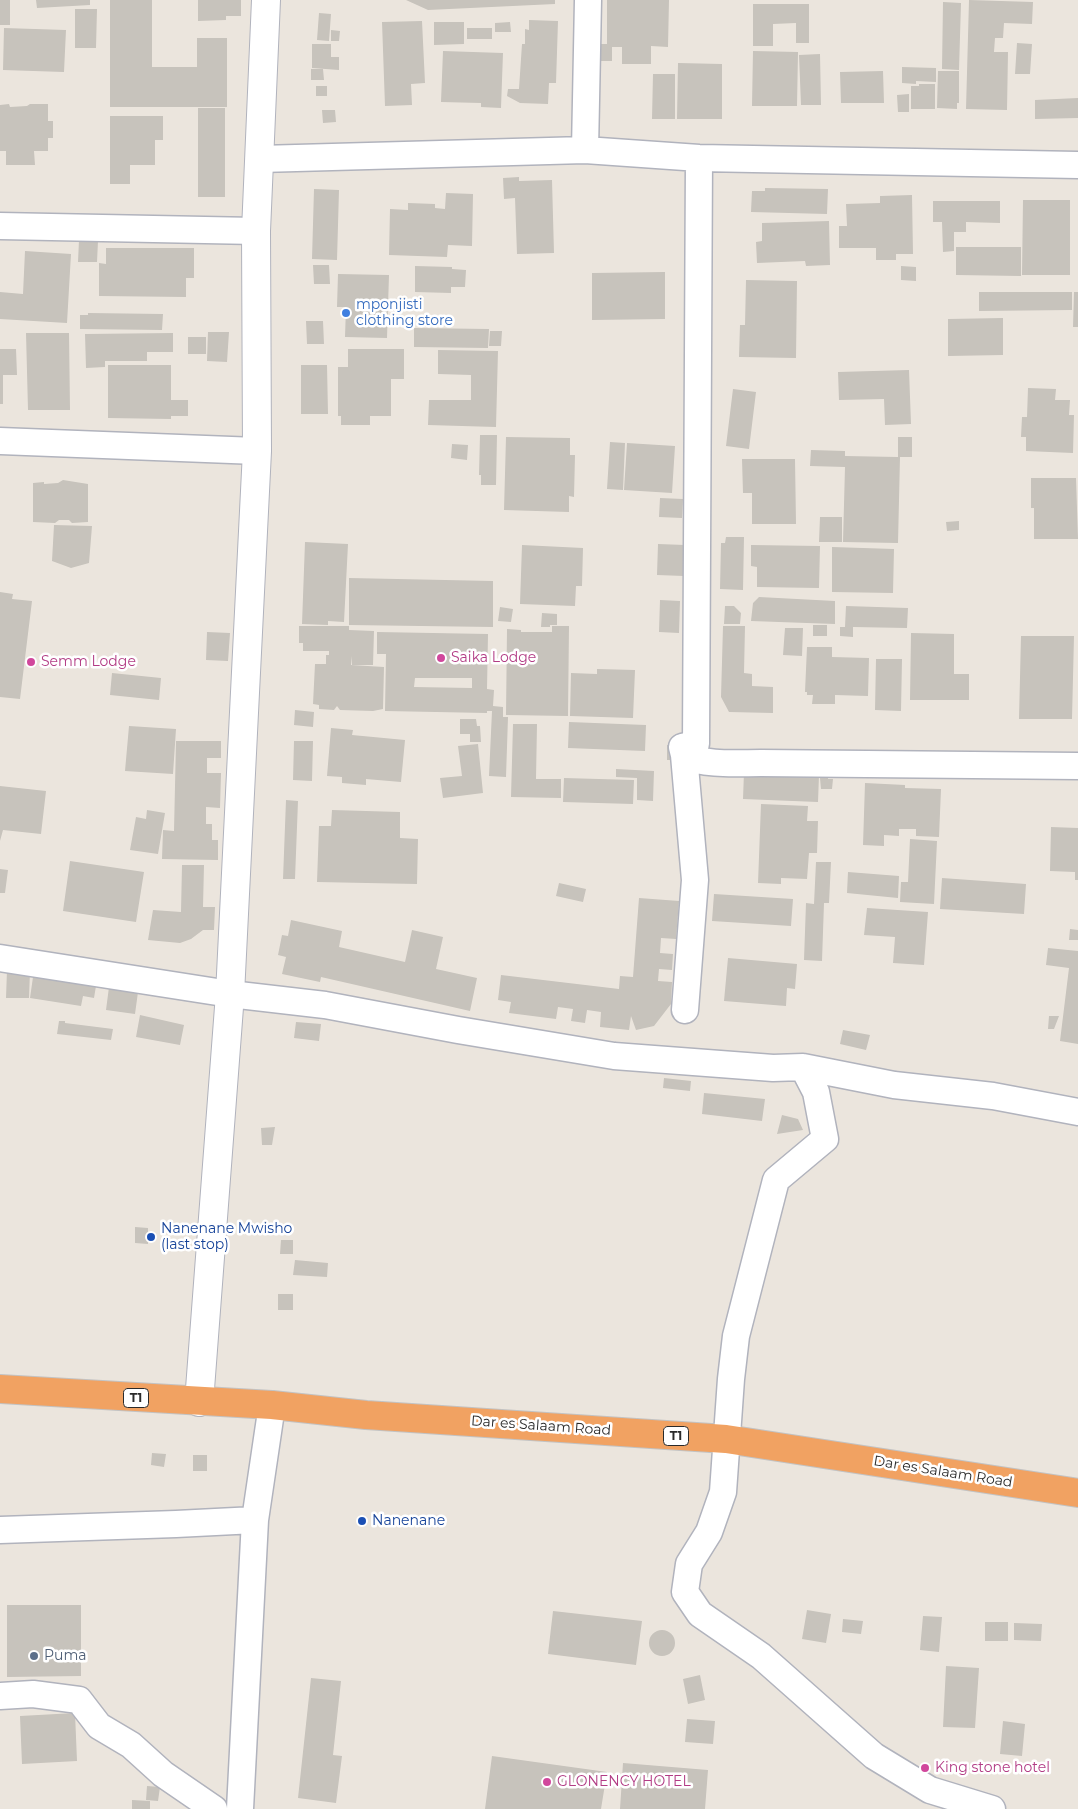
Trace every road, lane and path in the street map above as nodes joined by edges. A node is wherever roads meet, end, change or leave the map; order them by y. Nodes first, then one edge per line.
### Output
1 (266, 0) edge
2 (588, 0) edge
3 (585, 150) junction
4 (699, 158) junction
5 (260, 159) junction
6 (1078, 165) edge
7 (0, 226) edge
8 (256, 231) junction
9 (0, 441) edge
10 (258, 451) junction
11 (684, 755) junction
12 (1078, 766) edge
13 (0, 958) edge
14 (230, 994) junction
15 (685, 1010) dead end
16 (803, 1067) junction
17 (1078, 1112) edge
18 (0, 1389) edge
19 (199, 1402) junction
20 (272, 1405) junction
21 (726, 1439) junction
22 (1078, 1492) edge
23 (256, 1520) junction
24 (0, 1530) edge
25 (0, 1696) edge
26 (214, 1809) edge
27 (240, 1809) edge
28 (992, 1809) edge

1 - 5 street
2 - 3 street
3 - 4 street
3 - 5 street
4 - 6 street
4 - 11 street
5 - 8 street
7 - 8 street
8 - 10 street
9 - 10 street
10 - 14 street
11 - 12 street
11 - 15 street
13 - 14 street
14 - 16 street
14 - 19 street
16 - 17 street
16 - 21 street
18 - 19 highway, Dar es Salaam Road / T1
19 - 20 highway, Dar es Salaam Road / T1
20 - 21 highway, Dar es Salaam Road / T1
20 - 23 street
21 - 22 highway, Dar es Salaam Road / T1
21 - 28 street
23 - 24 street
23 - 27 street
25 - 26 street

